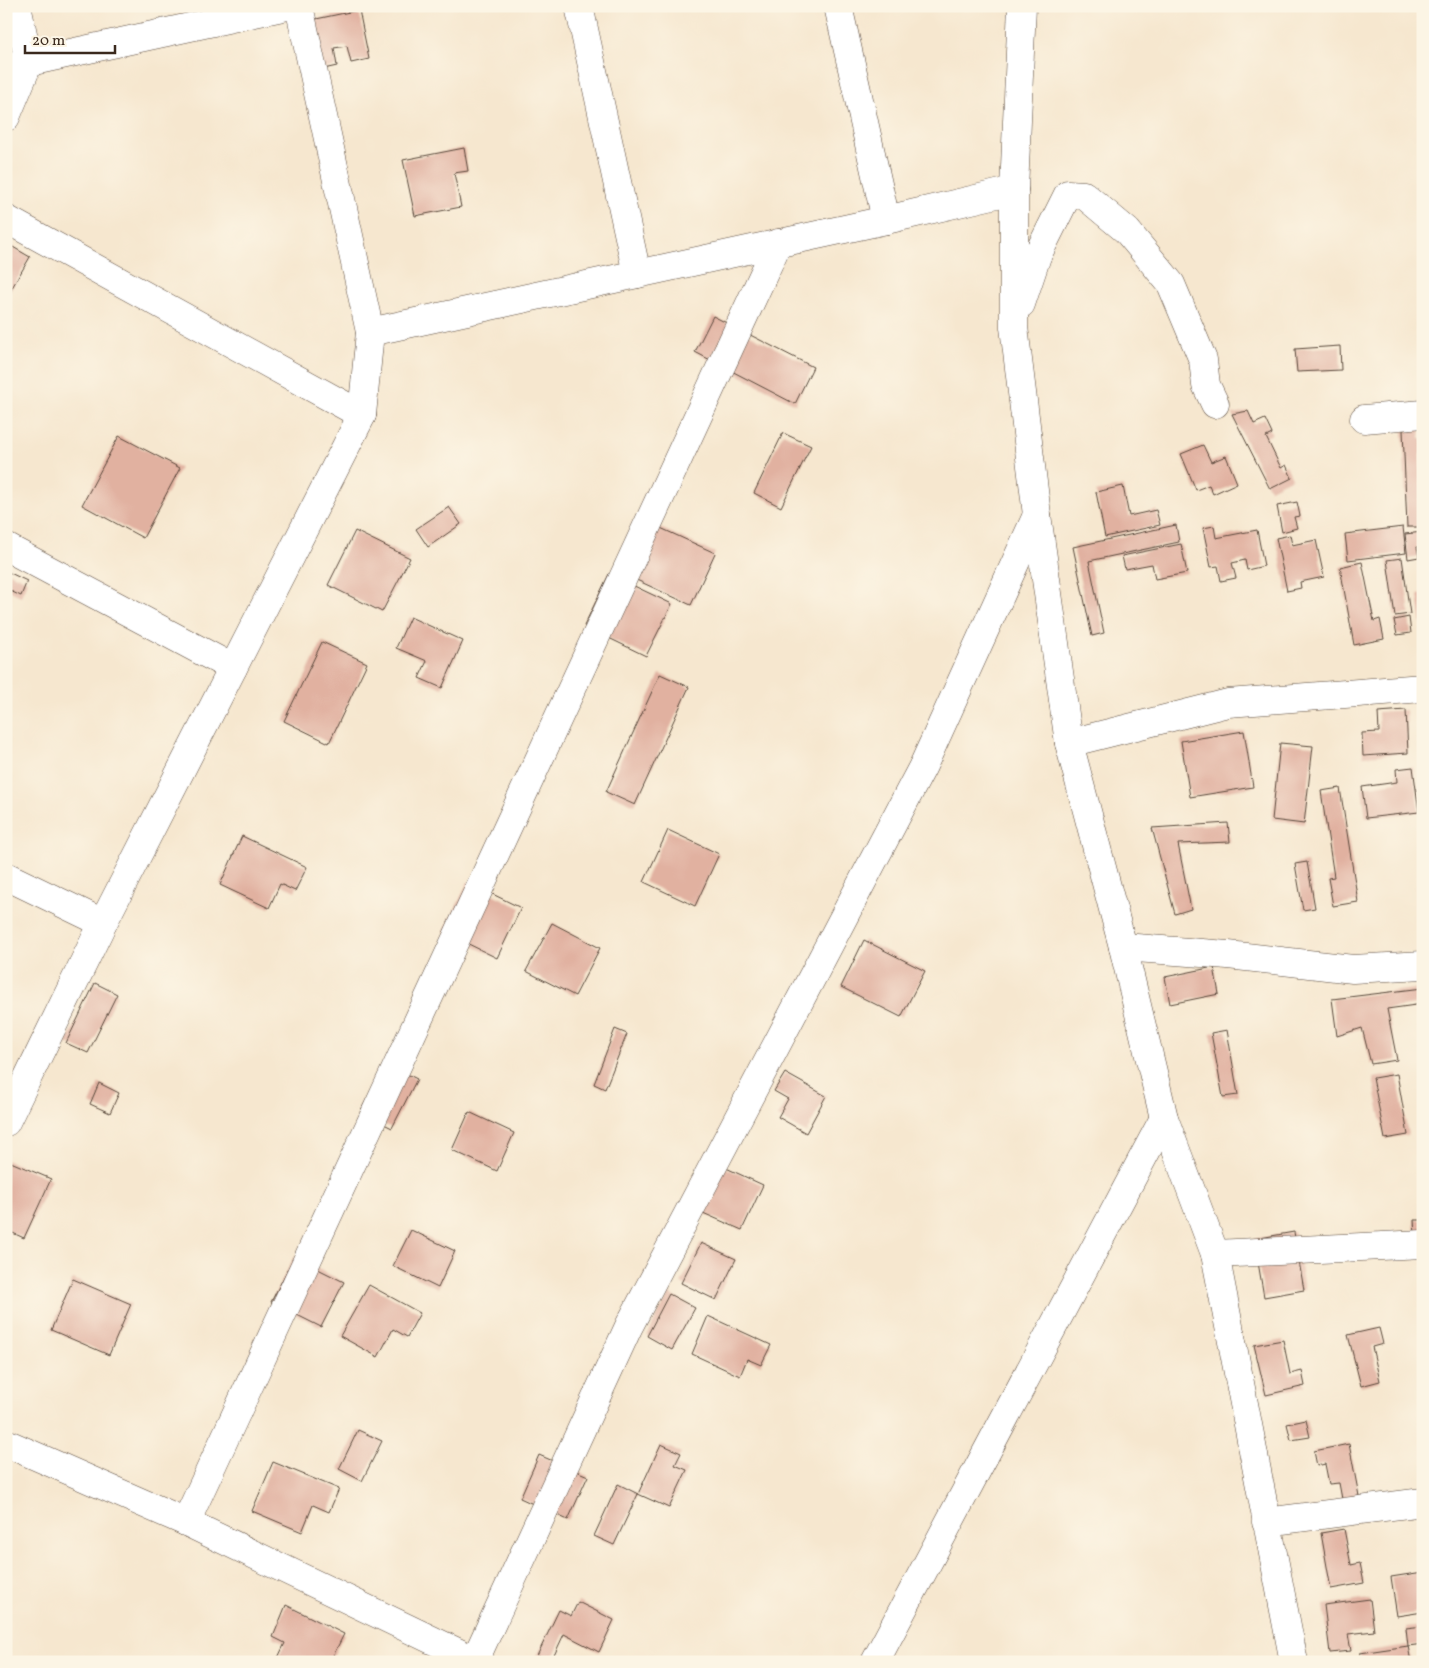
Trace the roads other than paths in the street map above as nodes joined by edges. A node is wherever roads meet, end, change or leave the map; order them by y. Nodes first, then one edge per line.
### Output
1 (17, 6) edge
2 (286, 6) edge
3 (299, 6) edge
4 (579, 6) edge
5 (838, 6) edge
6 (1022, 6) edge
7 (18, 65) edge
8 (6, 117) edge
9 (1014, 190) junction
10 (6, 219) edge
11 (886, 220) junction
12 (778, 243) junction
13 (637, 274) junction
14 (1014, 327) junction
15 (370, 332) junction
16 (1215, 404) dead end
17 (1423, 414) edge
18 (362, 415) junction
19 (1364, 419) dead end
20 (1037, 515) junction
21 (6, 547) edge
22 (234, 668) junction
23 (1423, 688) edge
24 (1069, 743) junction
25 (6, 876) edge
26 (103, 923) junction
27 (1123, 946) junction
28 (1423, 965) edge
29 (1164, 1118) junction
30 (6, 1122) edge
31 (1423, 1244) edge
32 (1215, 1254) junction
33 (6, 1443) edge
34 (1423, 1502) edge
35 (186, 1522) junction
36 (1266, 1522) junction
37 (477, 1661) edge
38 (875, 1662) edge
39 (1294, 1662) edge

1 - 7 street
2 - 7 street
3 - 15 street
4 - 13 street
5 - 11 street
6 - 9 street
7 - 8 street
9 - 11 street
9 - 14 street
10 - 18 street
11 - 12 street
12 - 13 street
12 - 35 street
13 - 15 street
14 - 16 street
14 - 20 street
15 - 18 street
17 - 19 street
18 - 22 street
20 - 24 street
20 - 37 street
21 - 22 street
22 - 26 street
23 - 24 street
24 - 27 street
25 - 26 street
26 - 30 street
27 - 28 street
27 - 29 street
29 - 32 street
29 - 38 street
31 - 32 street
32 - 36 street
33 - 35 street
34 - 36 street
35 - 37 street
36 - 39 street

